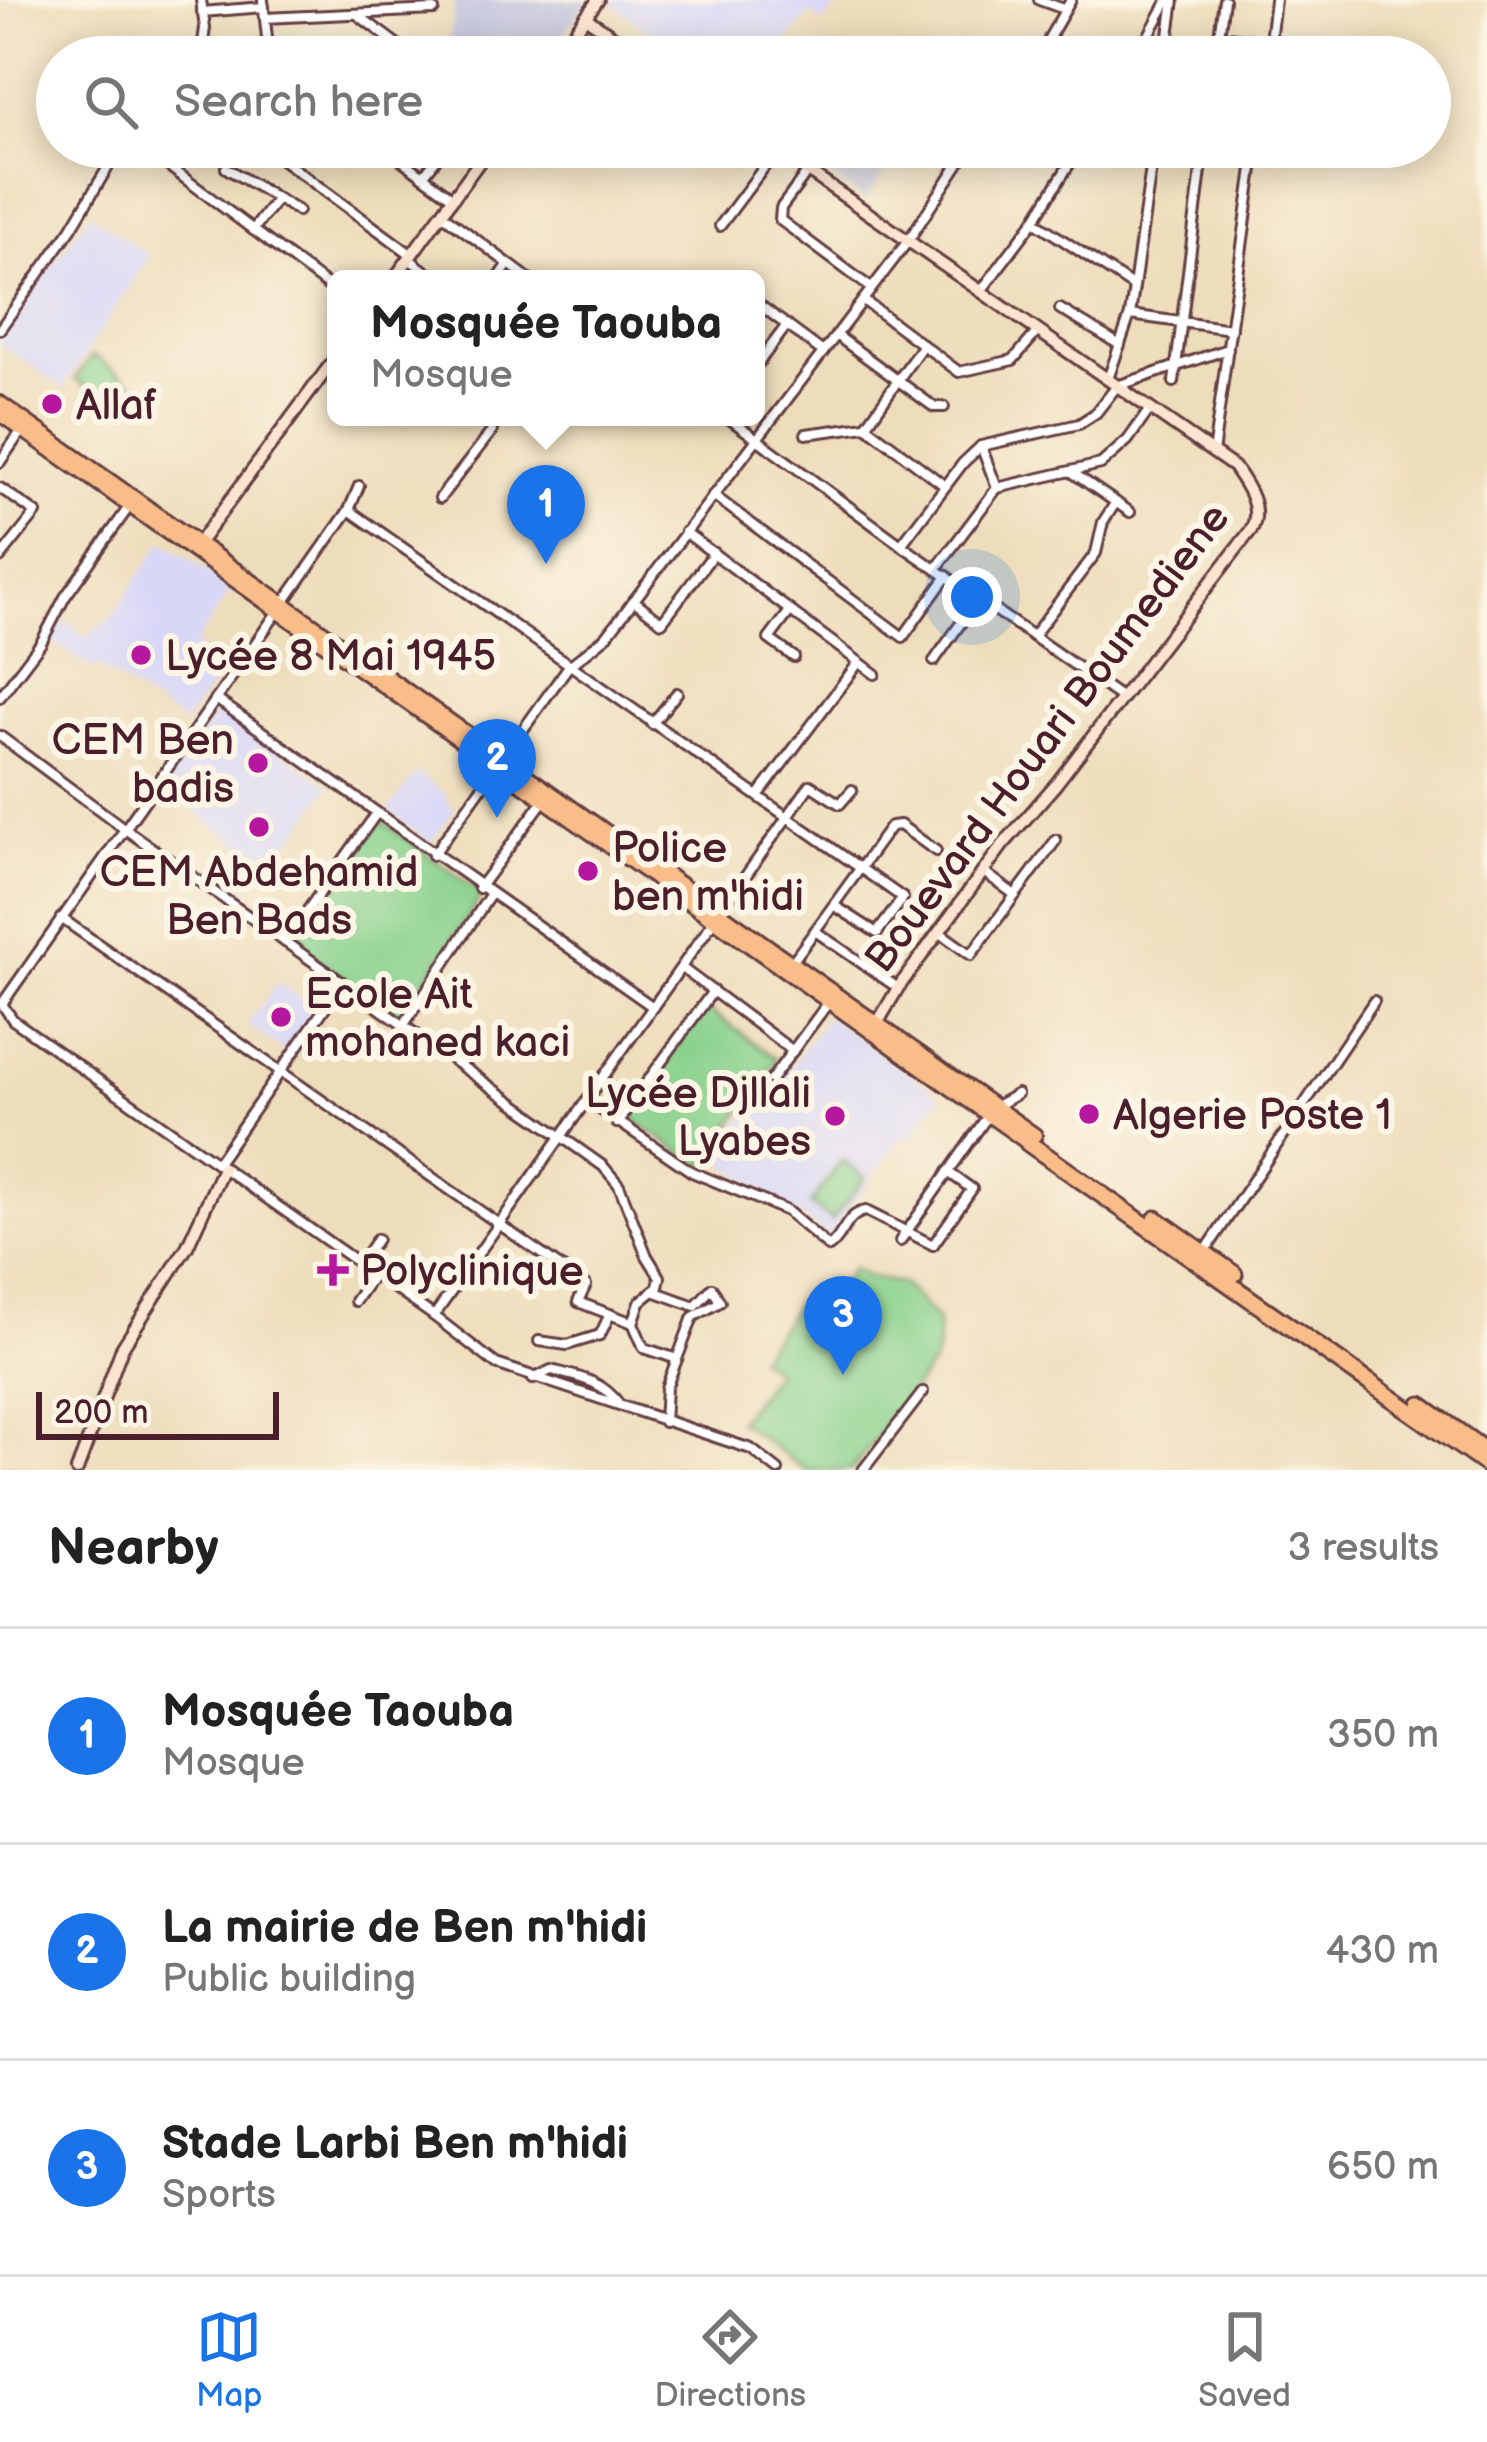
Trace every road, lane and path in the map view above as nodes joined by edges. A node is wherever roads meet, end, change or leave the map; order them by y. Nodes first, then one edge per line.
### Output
1 (187, 0) edge
2 (598, 0) edge
3 (1039, 0) edge
4 (1071, 0) edge
5 (1171, 0) edge
6 (1224, 0) edge
7 (1275, 0) edge
8 (201, 5) edge
9 (264, 8) edge
10 (1064, 9) junction
11 (434, 10) dead end
12 (356, 14) junction
13 (585, 17) junction
14 (204, 36) edge
15 (386, 36) edge
16 (571, 36) edge
17 (613, 36) edge
18 (1050, 36) edge
19 (1150, 36) edge
20 (1168, 36) edge
21 (1219, 36) edge
22 (1271, 36) edge
23 (108, 168) edge
24 (171, 168) edge
25 (226, 168) dead end
26 (293, 168) edge
27 (412, 168) edge
28 (429, 168) edge
29 (475, 168) edge
30 (761, 168) edge
31 (804, 168) edge
32 (951, 168) edge
33 (1067, 168) edge
34 (1151, 168) edge
35 (1201, 168) edge
36 (1253, 168) edge
37 (808, 171) junction
38 (423, 176) junction
39 (453, 198) junction
40 (277, 199) junction
41 (298, 211) dead end
42 (442, 214) junction
43 (1034, 221) junction
44 (720, 226) dead end
45 (254, 230) junction
46 (908, 241) junction
47 (410, 257) junction
48 (508, 265) junction
49 (401, 270) edge
50 (425, 270) edge
51 (504, 270) edge
52 (516, 270) edge
53 (327, 285) edge
54 (1134, 287) junction
55 (872, 289) junction
56 (981, 291) junction
57 (863, 300) junction
58 (1060, 308) dead end
59 (765, 309) edge
60 (1130, 315) junction
61 (1182, 322) junction
62 (787, 325) junction
63 (0, 329) edge
64 (1231, 329) junction
65 (1038, 331) junction
66 (836, 335) junction
67 (1121, 345) junction
68 (922, 346) junction
69 (1228, 349) junction
70 (823, 352) junction
71 (765, 354) edge
72 (1176, 364) junction
73 (327, 370) edge
74 (897, 380) junction
75 (1174, 382) dead end
76 (1113, 383) junction
77 (0, 403) edge
78 (944, 407) dead end
79 (1150, 409) junction
80 (0, 414) edge
81 (491, 426) edge
82 (741, 426) edge
83 (866, 426) junction
84 (22, 430) junction
85 (806, 434) dead end
86 (757, 437) junction
87 (982, 446) junction
88 (1214, 453) junction
89 (0, 462) edge
90 (1073, 472) junction
91 (358, 486) dead end
92 (945, 486) junction
93 (0, 488) edge
94 (997, 488) junction
95 (713, 495) junction
96 (440, 498) dead end
97 (1116, 502) junction
98 (129, 506) junction
99 (349, 510) junction
100 (1130, 512) dead end
101 (685, 532) junction
102 (901, 545) junction
103 (196, 547) junction
104 (714, 554) junction
105 (0, 558) edge
106 (936, 569) junction
107 (946, 576) junction
108 (979, 599) junction
109 (633, 600) junction
110 (281, 606) junction
111 (790, 611) junction
112 (1033, 636) junction
113 (794, 657) dead end
114 (934, 661) dead end
115 (859, 662) junction
116 (568, 667) junction
117 (875, 674) dead end
118 (677, 694) dead end
119 (0, 697) edge
120 (1122, 698) junction
121 (216, 699) junction
122 (652, 724) junction
123 (0, 736) edge
124 (499, 761) junction
125 (852, 790) dead end
126 (758, 796) junction
127 (544, 800) junction
128 (376, 814) junction
129 (788, 817) junction
130 (125, 830) junction
131 (1056, 840) dead end
132 (936, 851) dead end
133 (434, 855) junction
134 (860, 866) junction
135 (983, 872) junction
136 (479, 888) junction
137 (490, 895) junction
138 (1015, 895) junction
139 (835, 906) junction
140 (62, 918) junction
141 (719, 918) junction
142 (815, 931) junction
143 (940, 932) junction
144 (285, 942) junction
145 (788, 967) junction
146 (683, 969) junction
147 (342, 983) junction
148 (898, 988) junction
149 (713, 991) junction
150 (832, 998) junction
151 (1374, 1000) dead end
152 (653, 1006) junction
153 (403, 1025) junction
154 (874, 1028) junction
155 (793, 1051) junction
156 (280, 1070) junction
157 (771, 1080) dead end
158 (1017, 1094) dead end
159 (588, 1101) junction
160 (992, 1111) junction
161 (617, 1123) junction
162 (562, 1138) junction
163 (1032, 1139) junction
164 (220, 1166) junction
165 (948, 1172) junction
166 (499, 1226) junction
167 (906, 1229) junction
168 (377, 1239) dead end
169 (900, 1241) dead end
170 (1204, 1253) junction
171 (361, 1264) junction
172 (374, 1274) junction
173 (652, 1290) junction
174 (356, 1301) dead end
175 (610, 1314) junction
176 (434, 1316) junction
177 (633, 1323) junction
178 (539, 1341) dead end
179 (677, 1359) junction
180 (533, 1379) junction
181 (923, 1392) dead end
182 (620, 1406) junction
183 (664, 1422) junction
184 (1487, 1452) edge
185 (1487, 1465) edge
186 (76, 1470) edge
187 (778, 1470) edge
188 (863, 1470) edge

1 - 8 street
2 - 13 street
3 - 10 street
4 - 10 street
5 - 19 street
5 - 20 street
6 - 21 street
7 - 22 street
8 - 9 street
8 - 14 street
9 - 12 street
10 - 18 street
11 - 12 street
12 - 15 street
13 - 16 street
13 - 17 street
23 - 63 street
24 - 45 street
25 - 40 street
26 - 47 street
27 - 38 street
28 - 38 street
29 - 39 street
30 - 44 street
31 - 37 street, Bouevard Houari Boumediene
32 - 46 street
33 - 43 street
34 - 54 street
35 - 61 street
36 - 64 street
37 - 46 street, Bouevard Houari Boumediene
37 - 55 street
38 - 39 street
39 - 42 street
40 - 41 street
40 - 45 street
42 - 47 street
42 - 48 street
43 - 54 street
43 - 56 street
45 - 53 street
46 - 55 street
46 - 56 street, Bouevard Houari Boumediene
47 - 49 street
47 - 50 street
48 - 51 street
48 - 52 street
54 - 60 street
55 - 57 street
56 - 65 street, Bouevard Houari Boumediene
57 - 66 street
57 - 68 street
58 - 67 street
59 - 62 street
60 - 61 street
60 - 67 street
61 - 64 street
61 - 72 street
62 - 70 street
62 - 71 street
64 - 69 street
65 - 68 street
65 - 76 street, Bouevard Houari Boumediene
66 - 70 street
66 - 74 street
67 - 76 street
68 - 74 street
69 - 72 street
69 - 88 street
70 - 86 street
72 - 75 street
72 - 76 street
73 - 103 street
74 - 78 street
74 - 83 street
76 - 79 street, Bouevard Houari Boumediene
76 - 87 street
77 - 103 main road
79 - 88 street, Bouevard Houari Boumediene
79 - 90 street
80 - 84 main road
81 - 96 street
82 - 86 street
83 - 85 street
83 - 92 street
84 - 89 street
84 - 98 main road
86 - 95 street
86 - 102 street
87 - 92 street
87 - 94 street
88 - 120 street, Bouevard Houari Boumediene
90 - 94 street
90 - 97 street
91 - 99 street
92 - 102 street
93 - 105 street
94 - 106 street
95 - 101 street
95 - 107 street
97 - 100 street
97 - 112 street
98 - 103 main road
98 - 119 street
99 - 110 street
99 - 116 street
101 - 104 street
101 - 109 street
102 - 106 street
103 - 110 main road
104 - 109 street
104 - 111 street
106 - 107 street
107 - 108 street
108 - 112 street
108 - 114 street
109 - 116 street
110 - 121 street
110 - 124 main road
111 - 113 street
111 - 115 street
112 - 120 street
115 - 117 street
115 - 126 street
116 - 122 street
116 - 124 street
118 - 122 street
120 - 135 street, Bouevard Houari Boumediene
121 - 128 street
121 - 130 street
122 - 126 street
123 - 130 street
124 - 127 main road
124 - 133 street
124 - 141 main road
125 - 129 street
126 - 129 street
127 - 136 street
127 - 141 main road
128 - 133 street
128 - 144 street
129 - 134 street
129 - 141 street
130 - 140 street
130 - 144 street
131 - 138 street
132 - 134 street
133 - 136 street
134 - 139 street
134 - 139 street
135 - 138 street
135 - 143 street, Bouevard Houari Boumediene
136 - 137 street
137 - 152 street
137 - 153 street
138 - 143 street
139 - 142 street
140 - 156 street
140 - 164 street
141 - 145 main road
141 - 146 street
142 - 145 street
142 - 148 street
143 - 148 street, Bouevard Houari Boumediene
144 - 147 street
145 - 150 main road
146 - 149 street
146 - 152 street
147 - 153 street
147 - 156 street
148 - 154 street, Bouevard Houari Boumediene
149 - 155 street
149 - 161 street
150 - 154 main road
150 - 155 street
151 - 170 street
152 - 159 street
153 - 162 street
154 - 160 main road
155 - 157 street
156 - 164 street
156 - 166 street
158 - 160 street
159 - 161 street
159 - 162 street
160 - 163 main road
160 - 165 street
161 - 167 street
162 - 166 street
162 - 173 street
163 - 170 highway
163 - 185 highway
164 - 171 street
164 - 186 street
165 - 167 street
165 - 167 street
166 - 175 street
166 - 176 street
167 - 169 street
168 - 171 street
170 - 184 highway
171 - 172 street
172 - 174 street
172 - 176 street
173 - 177 street
173 - 179 street
175 - 177 street
175 - 178 street
176 - 180 street
177 - 179 street
179 - 183 street
180 - 182 street
180 - 182 street
181 - 188 street
182 - 183 street
183 - 187 street

